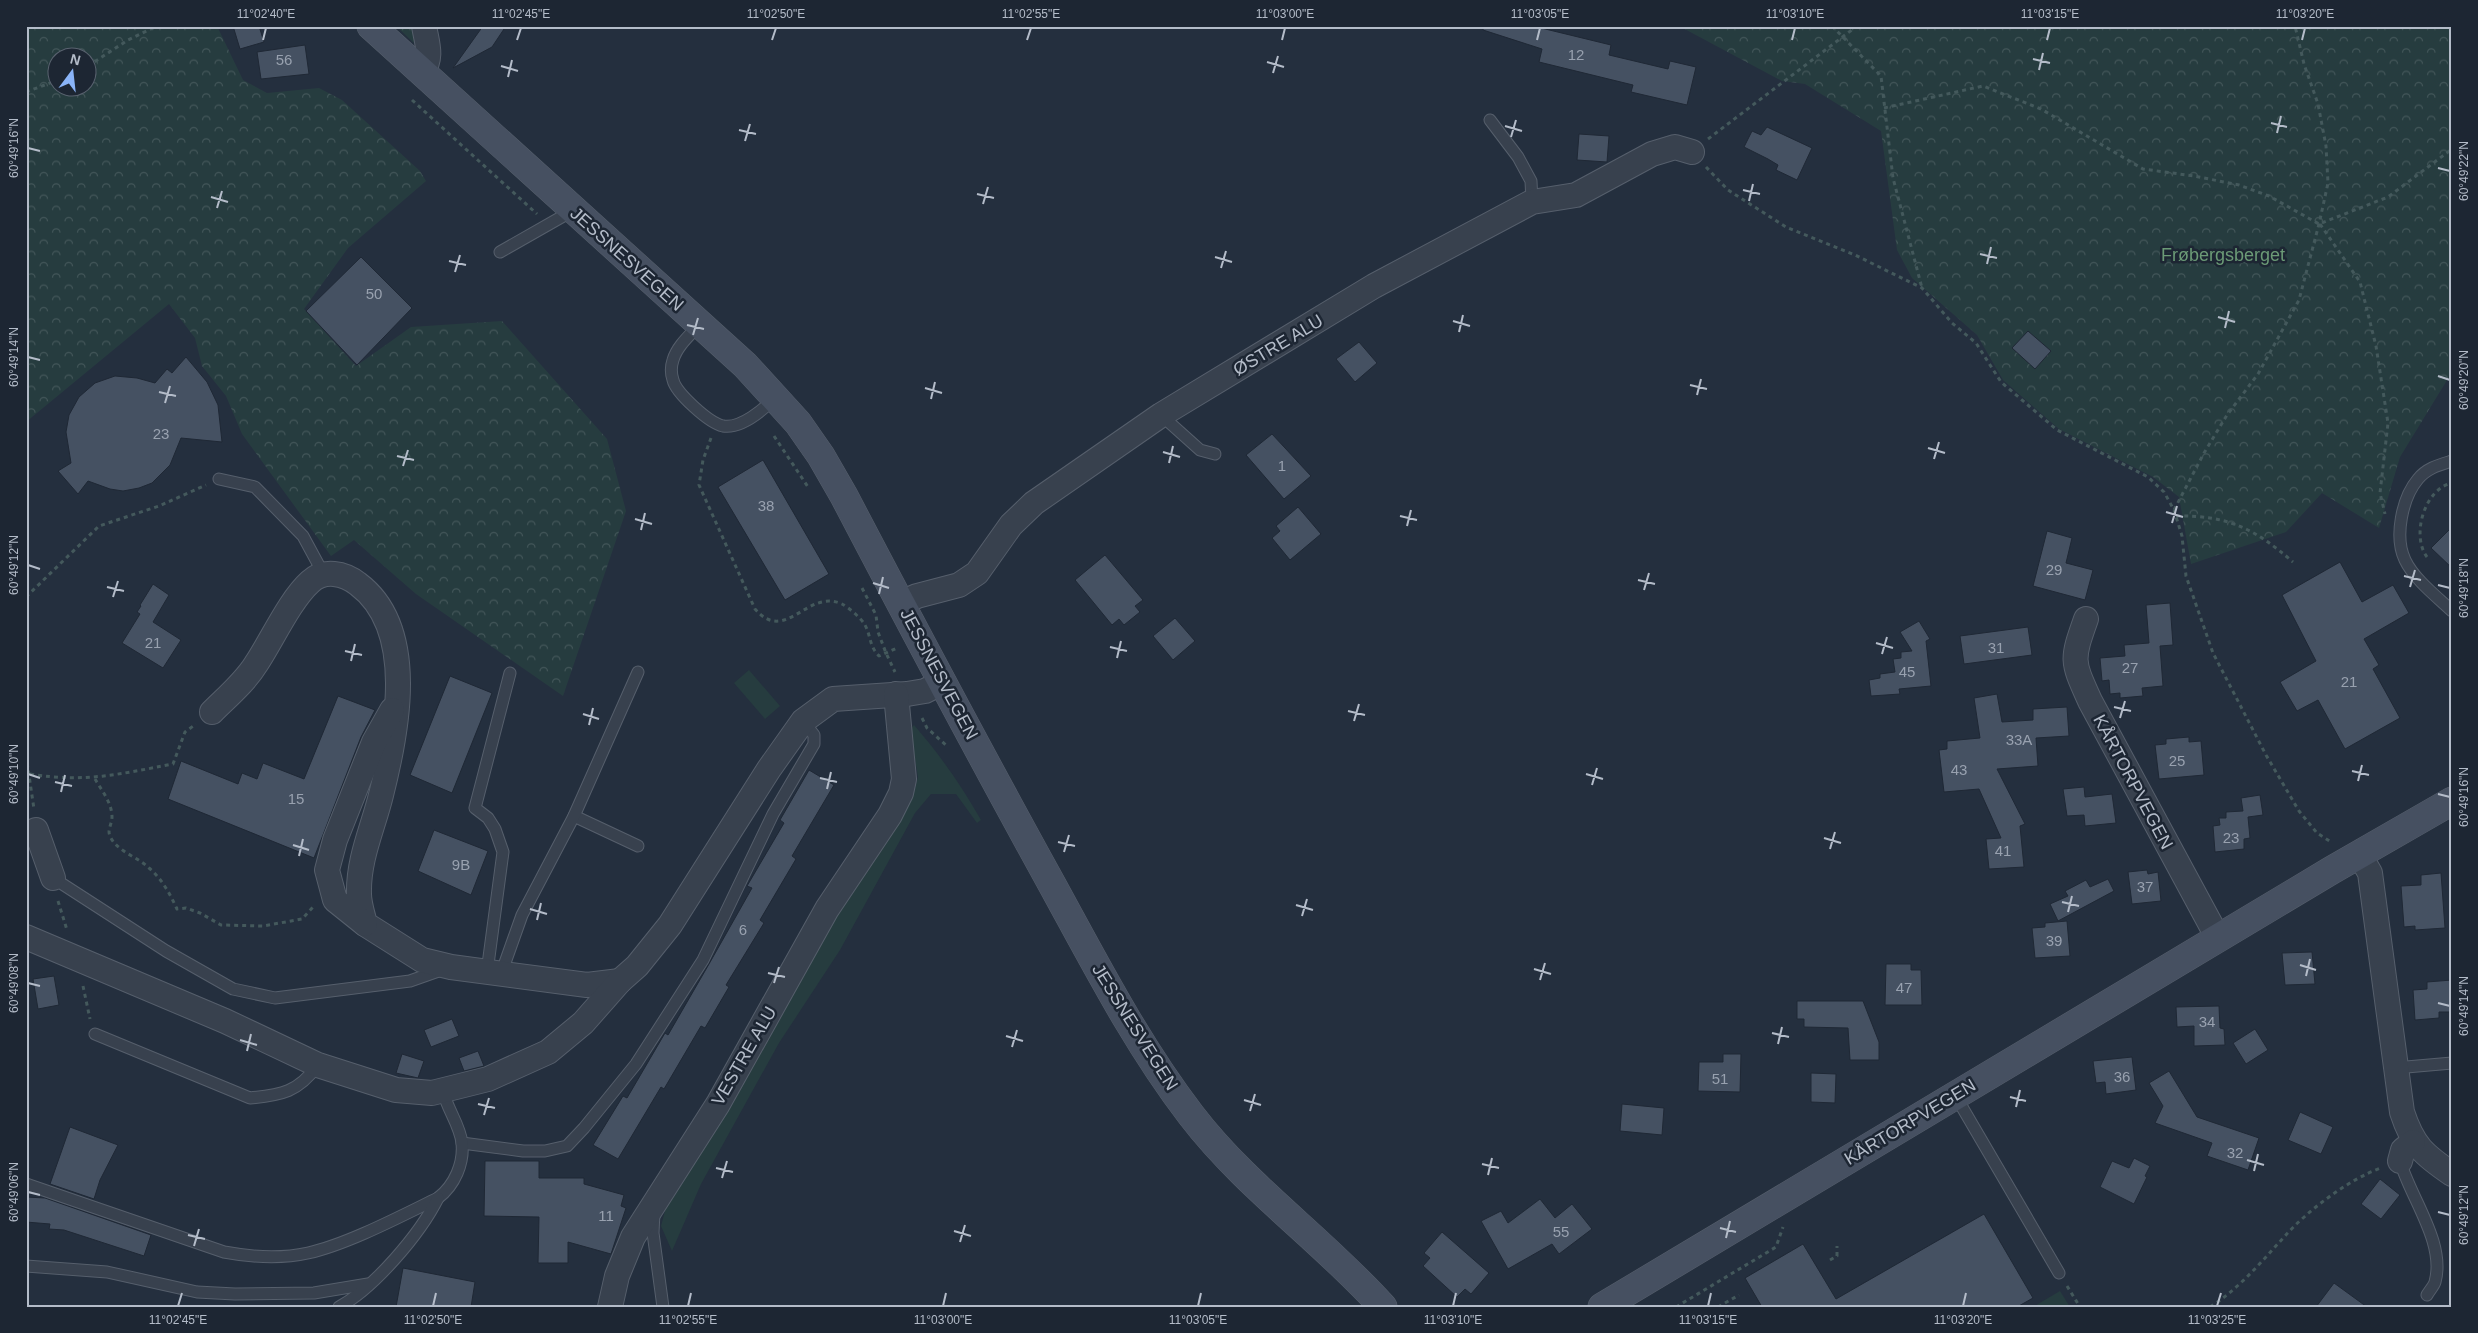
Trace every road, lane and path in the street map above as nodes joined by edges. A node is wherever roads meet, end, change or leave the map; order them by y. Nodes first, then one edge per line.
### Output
1 (157, 26) edge
2 (371, 26) edge
3 (424, 26) edge
4 (1832, 26) edge
5 (1857, 26) edge
6 (2295, 26) edge
7 (1844, 37) junction
8 (98, 60) edge
9 (422, 72) junction
10 (48, 84) edge
11 (26, 92) edge
12 (411, 99) dead end
13 (1884, 108) junction
14 (1490, 120) dead end
15 (2452, 149) edge
16 (1692, 152) junction
17 (1532, 202) junction
18 (571, 208) junction
19 (549, 224) junction
20 (2319, 224) junction
21 (500, 252) dead end
22 (1922, 288) junction
23 (700, 324) junction
24 (766, 405) junction
25 (1161, 415) junction
26 (717, 423) junction
27 (1216, 454) dead end
28 (2452, 461) edge
29 (218, 479) joint
30 (2452, 483) edge
31 (813, 495) dead end
32 (2174, 510) junction
33 (2176, 516) junction
34 (2400, 529) junction
35 (2427, 558) dead end
36 (2293, 562) dead end
37 (323, 573) junction
38 (858, 580) dead end
39 (26, 597) edge
40 (901, 603) junction
41 (2452, 611) edge
42 (2086, 619) dead end
43 (886, 653) junction
44 (638, 672) dead end
45 (510, 673) dead end
46 (943, 682) junction
47 (897, 685) junction
48 (398, 700) junction
49 (212, 712) joint
50 (803, 721) junction
51 (26, 756) edge
52 (30, 774) junction
53 (95, 779) junction
54 (2452, 802) edge
55 (574, 816) junction
56 (36, 830) joint
57 (638, 846) dead end
58 (2349, 850) junction
59 (52, 878) junction
60 (333, 894) junction
61 (365, 924) junction
62 (26, 937) edge
63 (2218, 938) junction
64 (81, 961) junction
65 (451, 967) junction
66 (494, 973) junction
67 (620, 981) junction
68 (95, 1034) joint
69 (2452, 1063) edge
70 (318, 1065) junction
71 (2395, 1068) junction
72 (443, 1092) junction
73 (1955, 1095) junction
74 (2413, 1142) junction
75 (462, 1143) junction
76 (2400, 1161) junction
77 (2452, 1174) edge
78 (26, 1184) edge
79 (438, 1198) junction
80 (653, 1206) junction
81 (1837, 1246) dead end
82 (1830, 1260) dead end
83 (26, 1266) edge
84 (2059, 1272) joint
85 (368, 1284) junction
86 (1739, 1295) dead end
87 (2427, 1295) dead end
88 (339, 1307) edge
89 (610, 1307) edge
90 (663, 1307) edge
91 (1383, 1307) edge
92 (1602, 1307) edge
93 (1718, 1307) edge
94 (2080, 1307) edge
95 (2210, 1307) edge

1 - 8 path
2 - 9 main road, JESSNESVEGEN
3 - 9 street
4 - 7 path
5 - 7 path
6 - 20 path
7 - 13 path
7 - 16 path
9 - 18 main road, JESSNESVEGEN
10 - 11 path
12 - 19 path
13 - 20 path
13 - 22 path
14 - 17 lane
15 - 20 path
16 - 17 street, ØSTRE ALU
16 - 22 path
17 - 25 street, ØSTRE ALU
18 - 19 lane
18 - 23 main road, JESSNESVEGEN
19 - 21 lane
20 - 32 path
20 - 34 path
22 - 32 path
23 - 24 main road, JESSNESVEGEN
23 - 26 lane
24 - 26 lane
24 - 31 path
24 - 40 main road, JESSNESVEGEN
25 - 27 lane
25 - 40 street, ØSTRE ALU
26 - 43 path
28 - 34 lane
29 - 37 lane
29 - 39 path
30 - 35 path
32 - 33 path
33 - 36 path
33 - 58 path
34 - 41 lane
37 - 48 street
37 - 49 street
38 - 43 path
40 - 46 main road, JESSNESVEGEN
42 - 63 street, KÅRTORPVEGEN
43 - 47 path
44 - 55 lane
45 - 66 lane
46 - 47 street
46 - 91 main road, JESSNESVEGEN
47 - 50 street
47 - 80 street, VESTRE ALU
48 - 60 street
48 - 61 street
49 - 53 path
50 - 67 street
50 - 75 lane
51 - 52 path
52 - 53 path
52 - 56 path
53 - 60 path
54 - 58 main road, KÅRTORPVEGEN
55 - 57 lane
55 - 66 lane
56 - 59 street
58 - 63 main road, KÅRTORPVEGEN
58 - 71 street
59 - 64 path
59 - 65 lane
60 - 61 street
61 - 65 street
62 - 64 street
63 - 73 main road, KÅRTORPVEGEN
64 - 68 path
64 - 70 street
65 - 66 street
66 - 67 street
67 - 72 street
68 - 70 lane
69 - 71 lane
70 - 72 street
71 - 74 street
72 - 75 lane
73 - 84 lane
73 - 92 main road, KÅRTORPVEGEN
74 - 76 street
74 - 77 street
75 - 79 lane
76 - 87 lane
76 - 95 path
78 - 79 lane
79 - 85 lane
80 - 89 street, VESTRE ALU
80 - 90 lane
81 - 82 path
83 - 85 lane
84 - 94 path
85 - 88 lane
86 - 93 path

